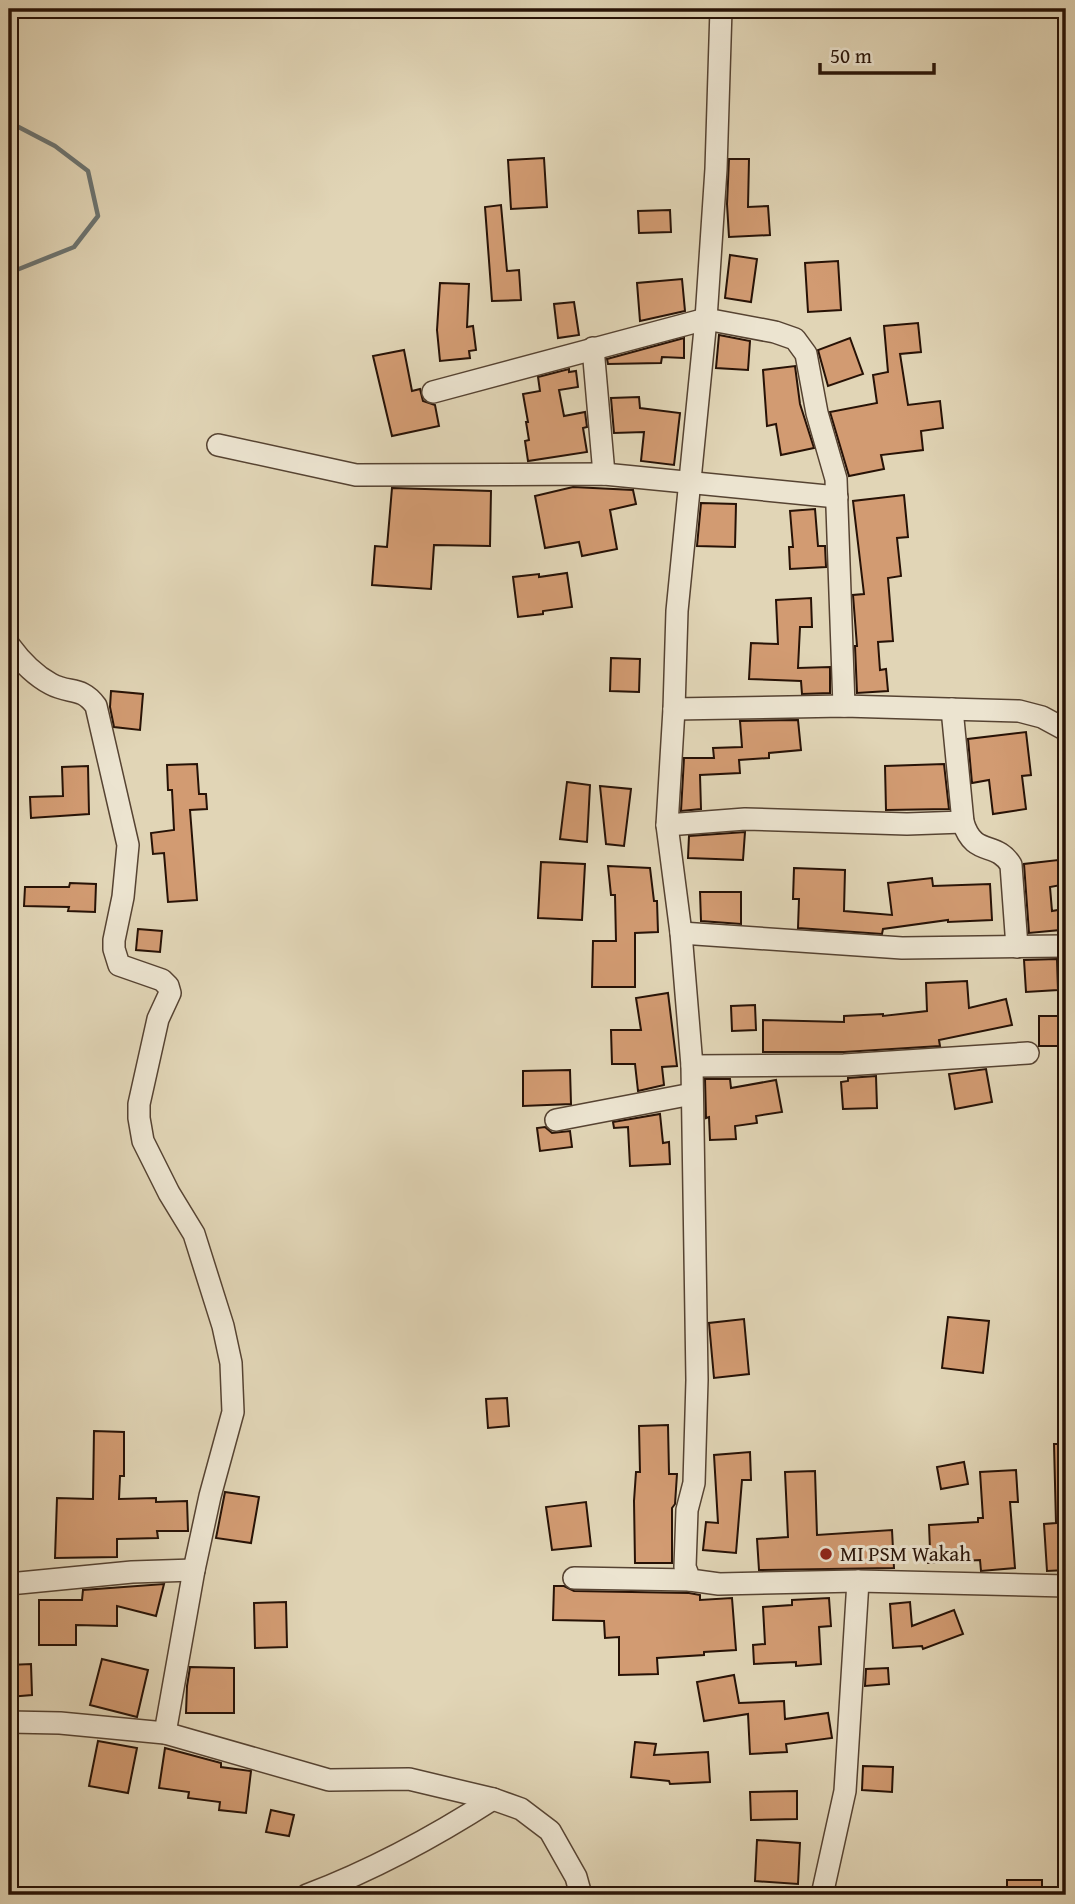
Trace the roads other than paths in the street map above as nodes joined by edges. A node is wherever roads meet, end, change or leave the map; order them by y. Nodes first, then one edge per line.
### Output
1 (722, 9) edge
2 (706, 320) junction
3 (593, 348) junction
4 (433, 392) dead end
5 (218, 445) dead end
6 (604, 474) junction
7 (690, 481) junction
8 (837, 497) junction
9 (9, 645) edge
10 (844, 706) junction
11 (674, 709) junction
12 (953, 709) junction
13 (1066, 730) edge
14 (963, 822) junction
15 (667, 825) junction
16 (681, 933) junction
17 (1066, 946) edge
18 (1017, 947) junction
19 (1028, 1053) dead end
20 (692, 1066) junction
21 (692, 1094) junction
22 (556, 1120) dead end
23 (194, 1570) junction
24 (574, 1578) dead end
25 (690, 1580) junction
26 (858, 1581) junction
27 (9, 1584) edge
28 (1066, 1586) edge
29 (9, 1722) edge
30 (165, 1733) junction
31 (493, 1799) junction
32 (307, 1895) edge
33 (581, 1895) edge
34 (822, 1895) edge

1 - 2 street
2 - 3 street
2 - 7 street
2 - 8 street
3 - 4 street
3 - 6 street
5 - 6 street
6 - 7 street
7 - 8 street
7 - 11 street
8 - 10 street
9 - 23 street
10 - 11 street
10 - 12 street
11 - 15 street
12 - 13 street
12 - 14 street
14 - 15 street
14 - 18 street
15 - 16 street
16 - 18 street
16 - 20 street
17 - 18 street
19 - 20 street
20 - 21 street
21 - 22 street
21 - 25 street
23 - 27 street
23 - 30 street
24 - 25 street
25 - 26 street
26 - 28 street
26 - 34 street
29 - 30 street
30 - 31 street
31 - 32 street
31 - 33 street

